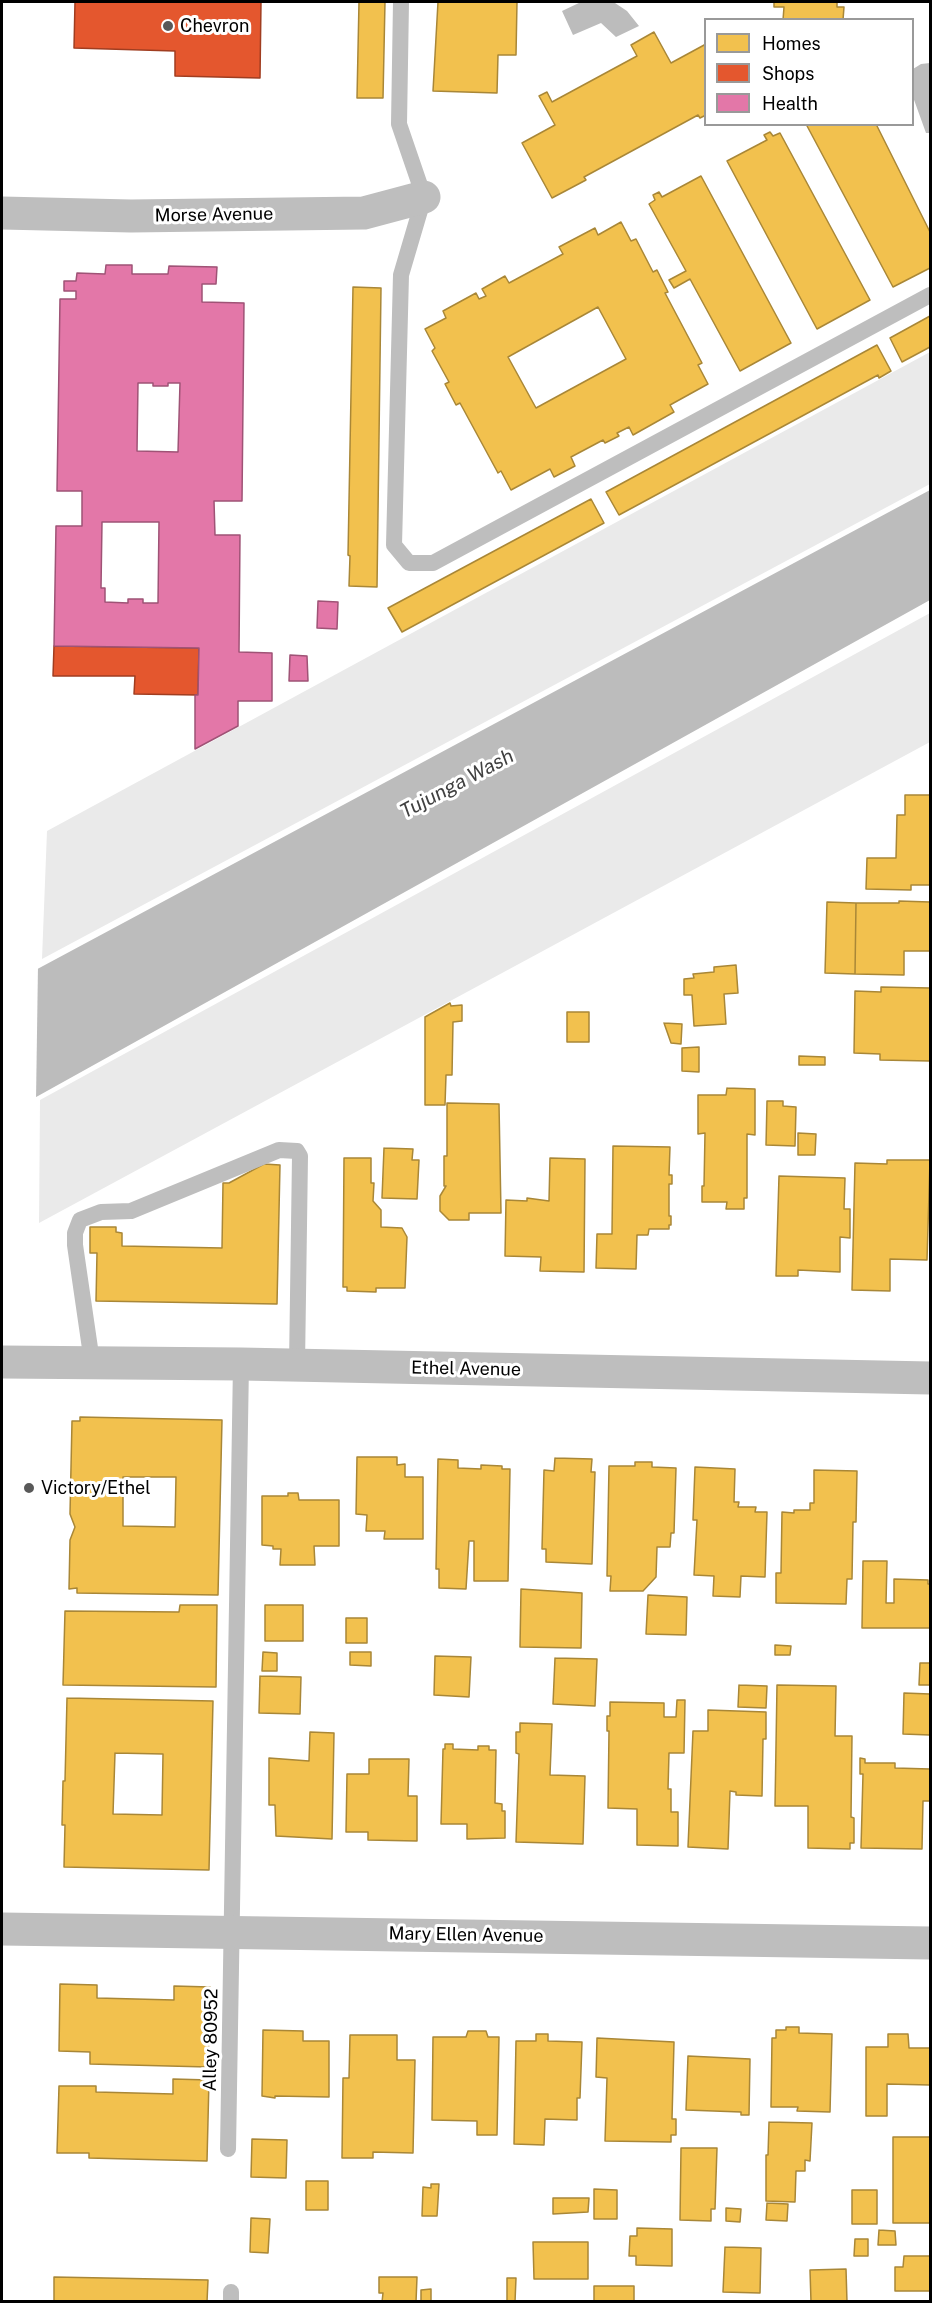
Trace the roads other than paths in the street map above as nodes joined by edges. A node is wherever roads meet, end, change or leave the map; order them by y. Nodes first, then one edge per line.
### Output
1 (401, 2) edge
2 (424, 197) junction
3 (2, 213) edge
4 (930, 295) edge
5 (2, 1362) edge
6 (92, 1362) junction
7 (241, 1364) junction
8 (297, 1365) junction
9 (930, 1378) edge
10 (2, 1929) edge
11 (233, 1931) junction
12 (930, 1943) edge
13 (228, 2149) dead end

1 - 2 lane
2 - 3 street, Morse Avenue
2 - 4 lane
5 - 6 street, Ethel Avenue
6 - 7 street, Ethel Avenue
6 - 8 lane
7 - 8 street, Ethel Avenue
7 - 11 lane, Alley 80952
8 - 9 street, Ethel Avenue
10 - 11 street, Mary Ellen Avenue
11 - 12 street, Mary Ellen Avenue
11 - 13 lane, Alley 80952

